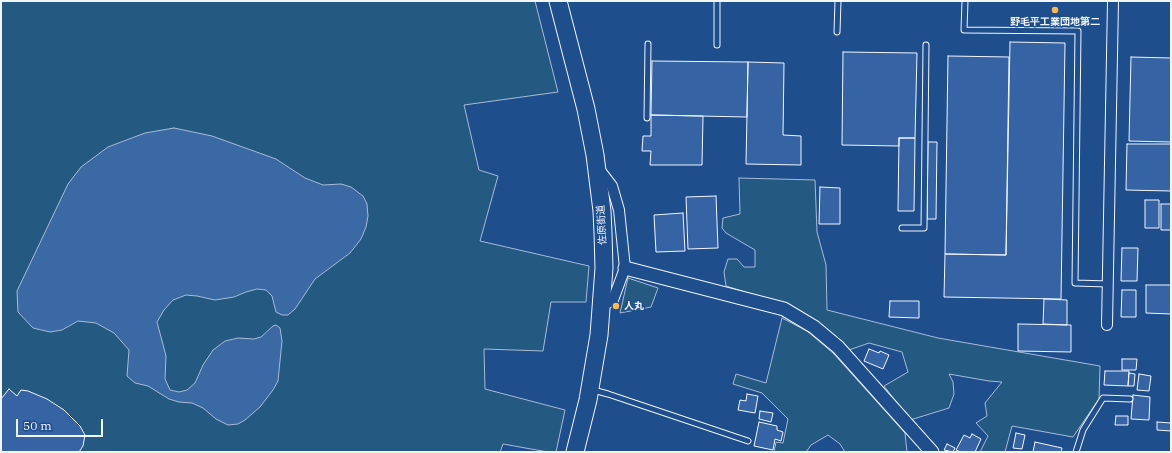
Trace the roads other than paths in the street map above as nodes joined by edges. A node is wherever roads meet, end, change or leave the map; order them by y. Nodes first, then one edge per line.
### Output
1 (558, 1) edge
2 (717, 1) edge
3 (838, 1) edge
4 (964, 1) edge
5 (1113, 1) edge
6 (837, 32) dead end
7 (648, 44) dead end
8 (717, 45) dead end
9 (926, 45) dead end
10 (647, 118) dead end
11 (596, 166) junction
12 (902, 228) dead end
13 (624, 268) junction
14 (1108, 284) junction
15 (602, 306) junction
16 (1108, 325) dead end
17 (590, 390) junction
18 (1130, 399) dead end
19 (748, 441) dead end
20 (575, 452) edge
21 (932, 452) edge
22 (1076, 452) edge

1 - 11 highway, 佐原街道
2 - 8 lane
3 - 6 lane
4 - 14 lane
5 - 14 street
7 - 10 lane
9 - 12 lane
11 - 13 street
11 - 15 highway, 佐原街道
13 - 15 street
13 - 21 street
14 - 16 street
15 - 17 highway, 佐原街道
17 - 19 lane
17 - 20 highway, 佐原街道
18 - 22 lane

